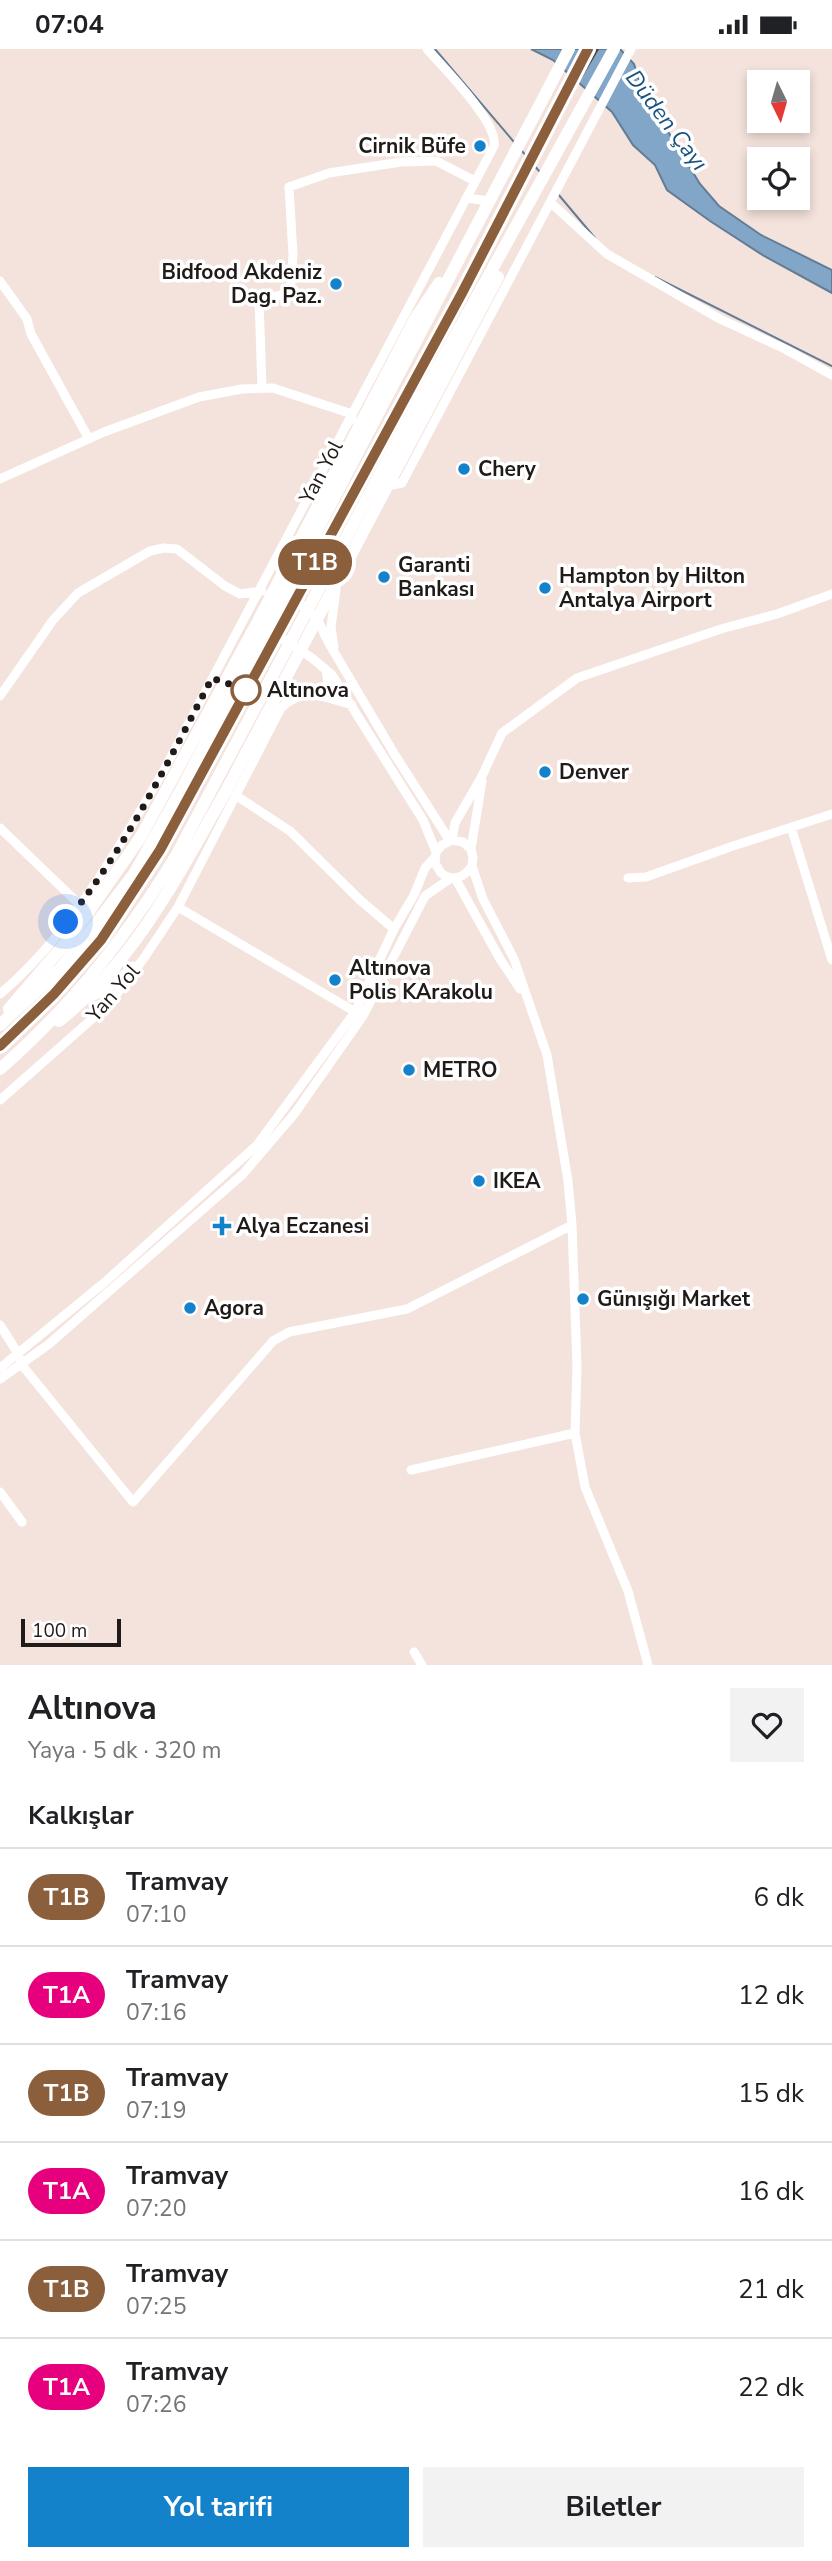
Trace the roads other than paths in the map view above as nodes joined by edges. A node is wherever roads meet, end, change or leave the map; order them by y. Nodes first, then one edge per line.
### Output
1 (427, 49) edge
2 (569, 49) edge
3 (614, 49) edge
4 (631, 49) edge
5 (475, 181) junction
6 (539, 188) junction
7 (466, 198) junction
8 (490, 201) junction
9 (550, 202) junction
10 (528, 230) junction
11 (468, 243) junction
12 (0, 281) edge
13 (394, 359) junction
14 (376, 370) junction
15 (832, 376) edge
16 (262, 388) junction
17 (352, 414) junction
18 (89, 439) junction
19 (350, 442) junction
20 (0, 479) edge
21 (338, 578) junction
22 (273, 591) junction
23 (258, 592) junction
24 (240, 594) junction
25 (832, 594) edge
26 (248, 610) junction
27 (317, 618) junction
28 (257, 623) junction
29 (300, 651) junction
30 (335, 653) junction
31 (326, 670) junction
32 (0, 696) edge
33 (320, 696) junction
34 (352, 705) junction
35 (238, 768) junction
36 (482, 776) junction
37 (235, 795) junction
38 (832, 814) edge
39 (791, 827) junction
40 (0, 828) edge
41 (451, 840) junction
42 (471, 849) junction
43 (435, 855) junction
44 (472, 866) junction
45 (453, 878) junction
46 (628, 878) dead end
47 (80, 905) junction
48 (178, 907) junction
49 (394, 929) junction
50 (832, 960) edge
51 (139, 964) junction
52 (0, 994) edge
53 (527, 999) junction
54 (83, 1002) junction
55 (359, 1014) junction
56 (0, 1023) edge
57 (11, 1059) junction
58 (0, 1069) edge
59 (0, 1100) edge
60 (572, 1226) junction
61 (0, 1325) edge
62 (18, 1352) junction
63 (22, 1365) junction
64 (0, 1368) edge
65 (0, 1379) edge
66 (575, 1433) junction
67 (411, 1470) dead end
68 (0, 1492) edge
69 (22, 1522) dead end
70 (414, 1652) dead end
71 (422, 1665) edge
72 (648, 1665) edge

1 - 5 street, Yan Yol
2 - 8 highway
3 - 6 highway
4 - 9 street
5 - 7 street, Yan Yol
5 - 16 street
6 - 10 highway
6 - 57 highway
7 - 8 street
7 - 14 street, Yan Yol
8 - 11 highway
9 - 10 street
9 - 15 street
10 - 21 highway
11 - 13 highway
11 - 56 highway
12 - 18 street
13 - 14 street
13 - 19 highway
14 - 17 street, Yan Yol
16 - 17 street
16 - 18 street
17 - 19 street
17 - 23 street, Yan Yol
18 - 20 street
19 - 22 highway
21 - 27 highway
21 - 30 street
22 - 23 street
22 - 27 street
22 - 28 highway
23 - 24 street
23 - 26 street, Yan Yol
24 - 26 street
24 - 32 street
25 - 36 street
26 - 28 street
26 - 47 street, Yan Yol
27 - 29 highway
27 - 30 street
28 - 29 street
28 - 56 highway
29 - 31 street
29 - 35 highway
30 - 41 street
31 - 33 street
31 - 34 street
33 - 34 street, Yan Yol
33 - 37 street, Yan Yol
34 - 43 street
35 - 37 street
35 - 54 highway
36 - 41 street
36 - 42 street
37 - 48 street, Yan Yol
37 - 49 street
38 - 39 street
39 - 46 street
39 - 50 street
40 - 47 street
41 - 42 street
41 - 43 street
42 - 44 street
43 - 45 street
43 - 49 street
44 - 45 street
44 - 53 street
45 - 53 street
45 - 55 street
47 - 52 street, Yan Yol
48 - 51 street, Yan Yol
48 - 55 street
49 - 55 street
51 - 54 street
51 - 59 street, Yan Yol
53 - 60 street
54 - 57 highway
55 - 62 street
55 - 63 street
57 - 58 highway
60 - 63 street
60 - 66 street
61 - 62 street
62 - 63 street
62 - 64 street
63 - 65 street
66 - 67 street
66 - 72 street
68 - 69 street
70 - 71 street

